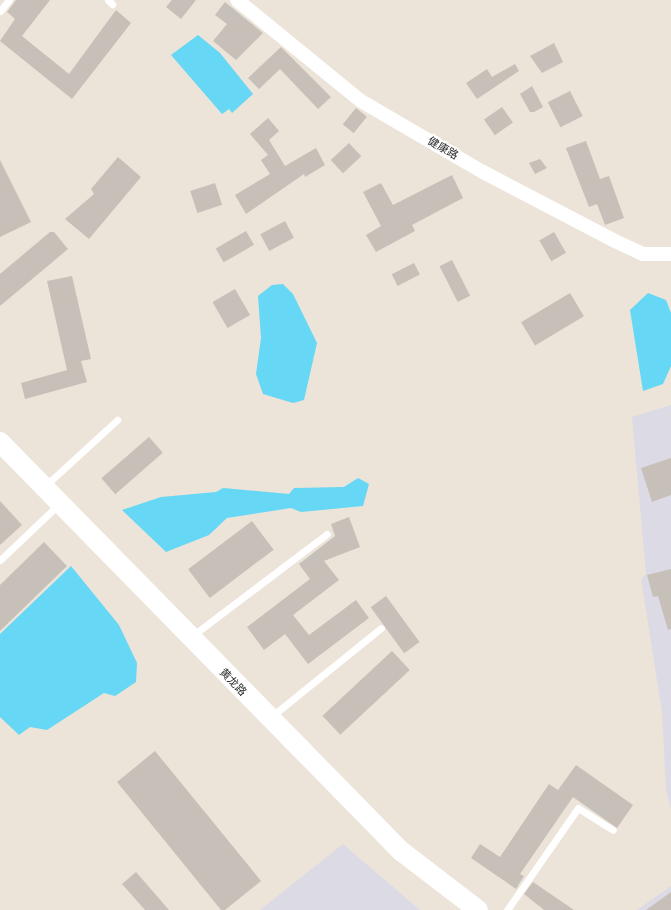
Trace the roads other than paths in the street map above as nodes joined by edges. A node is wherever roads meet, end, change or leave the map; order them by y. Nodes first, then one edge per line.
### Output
1 (9, 0) edge
2 (237, 0) edge
3 (0, 11) edge
4 (671, 254) edge
5 (117, 420) dead end
6 (0, 442) edge
7 (44, 487) junction
8 (59, 503) junction
9 (327, 534) dead end
10 (0, 560) edge
11 (381, 628) dead end
12 (190, 638) junction
13 (268, 719) junction
14 (613, 830) dead end
15 (478, 910) edge
16 (507, 910) edge

1 - 3 lane
2 - 4 street, 健康路
5 - 7 lane
6 - 7 main road, 黄龙路
7 - 8 main road, 黄龙路
8 - 10 lane
8 - 12 main road, 黄龙路
9 - 12 lane
11 - 13 lane
12 - 13 main road, 黄龙路
13 - 15 main road, 黄龙路
14 - 16 lane

